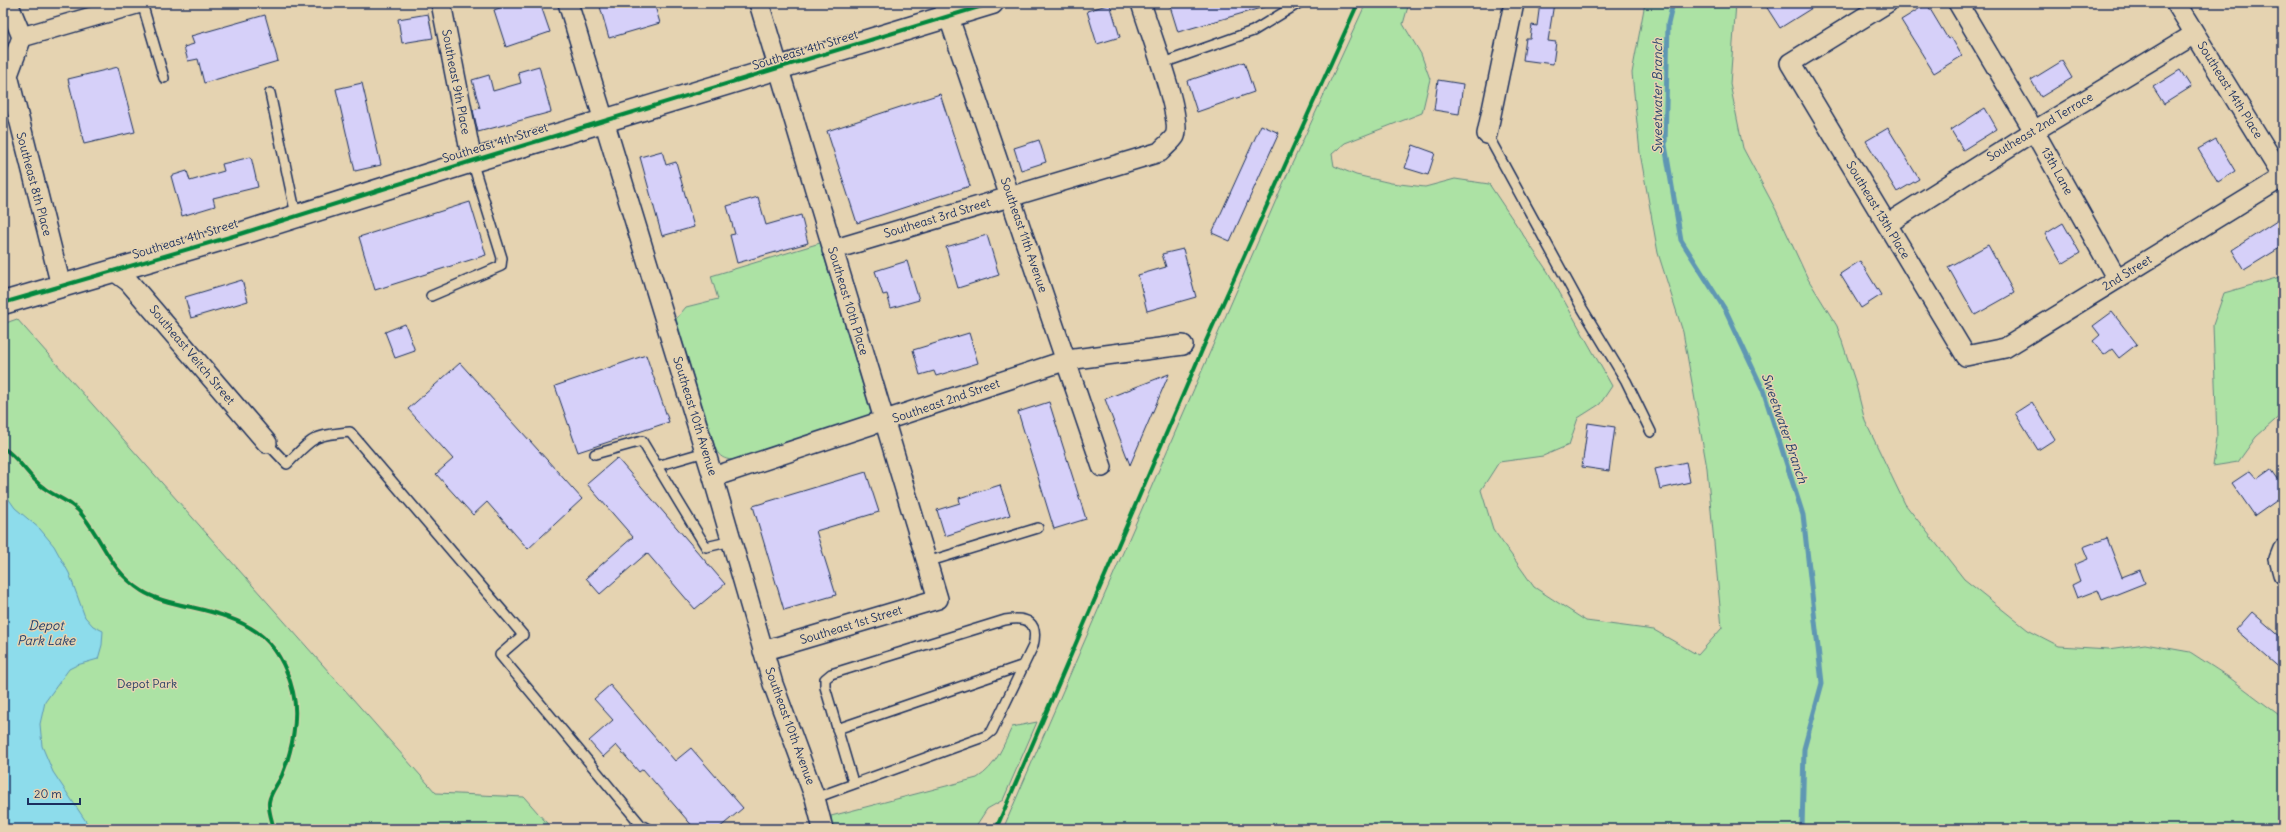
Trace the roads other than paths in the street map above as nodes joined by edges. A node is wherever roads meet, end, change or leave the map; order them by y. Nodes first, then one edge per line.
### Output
1 (8, 3) edge
2 (141, 3) edge
3 (441, 3) edge
4 (568, 3) edge
5 (759, 3) edge
6 (992, 3) edge
7 (1141, 3) edge
8 (1299, 3) edge
9 (1514, 3) edge
10 (1888, 3) edge
11 (1958, 3) edge
12 (2176, 3) edge
13 (947, 10) edge
14 (2195, 34) junction
15 (22, 37) junction
16 (1160, 64) junction
17 (779, 68) junction
18 (164, 78) dead end
19 (270, 93) dead end
20 (605, 121) junction
21 (2034, 131) junction
22 (1487, 134) joint
23 (472, 160) junction
24 (2283, 177) edge
25 (1010, 196) junction
26 (296, 215) junction
27 (1887, 224) junction
28 (832, 250) junction
29 (114, 271) junction
30 (2117, 279) junction
31 (61, 286) junction
32 (431, 296) dead end
33 (3, 303) edge
34 (1183, 344) dead end
35 (1966, 356) joint
36 (1066, 360) junction
37 (885, 421) junction
38 (1651, 432) dead end
39 (267, 443) joint
40 (705, 452) junction
41 (595, 454) dead end
42 (657, 466) junction
43 (1102, 467) dead end
44 (713, 477) junction
45 (1038, 528) dead end
46 (732, 541) junction
47 (927, 562) junction
48 (938, 599) joint
49 (763, 651) junction
50 (1024, 665) junction
51 (838, 729) junction
52 (853, 782) junction
53 (815, 798) junction
54 (648, 829) edge
55 (823, 829) edge

1 - 15 street
2 - 15 street
2 - 18 lane
3 - 23 street, Southeast 9th Place
4 - 20 street, Southeast 10th Avenue
5 - 17 street, Southeast 10th Place
6 - 13 street, Southeast 4th Street
7 - 16 street
8 - 16 lane
9 - 22 street
10 - 27 street, Southeast 13th Place
11 - 21 street, 13th Lane
12 - 14 street, Southeast 14th Place
13 - 17 street, Southeast 4th Street
13 - 25 street, Southeast 11th Avenue
14 - 21 street, Southeast 2nd Terrace
14 - 24 street, Southeast 14th Place
15 - 31 street, Southeast 8th Place
16 - 25 street, Southeast 3rd Street
17 - 20 street, Southeast 4th Street
17 - 28 street, Southeast 10th Place
19 - 26 lane
20 - 23 street, Southeast 4th Street
20 - 40 street, Southeast 10th Avenue
21 - 27 street, Southeast 2nd Terrace
21 - 30 street, 13th Lane
22 - 38 lane
23 - 26 street, Southeast 4th Street
23 - 32 lane
24 - 30 street, 2nd Street
25 - 28 street, Southeast 3rd Street
25 - 36 street, Southeast 11th Avenue
26 - 29 street, Southeast 4th Street
27 - 35 street, Southeast 13th Place
28 - 37 street, Southeast 10th Place
29 - 31 street, Southeast 4th Street
29 - 39 street, Southeast Veitch Street
30 - 35 street, 2nd Street
31 - 33 street, Southeast 4th Street
34 - 36 street, Southeast 2nd Street
36 - 37 street, Southeast 2nd Street
36 - 43 street, Southeast 11th Avenue
37 - 44 street, Southeast 2nd Street
37 - 47 street, Southeast 10th Place
39 - 54 lane
40 - 42 lane
40 - 44 street, Southeast 10th Avenue
41 - 42 lane
42 - 46 lane
44 - 46 street, Southeast 10th Avenue
45 - 47 lane
46 - 49 street, Southeast 10th Avenue
47 - 48 street, Southeast 10th Place
48 - 49 street, Southeast 1st Street
49 - 53 street, Southeast 10th Avenue
50 - 51 lane
50 - 51 lane
50 - 52 lane
51 - 52 lane
52 - 53 lane
53 - 55 street, Southeast 10th Avenue

